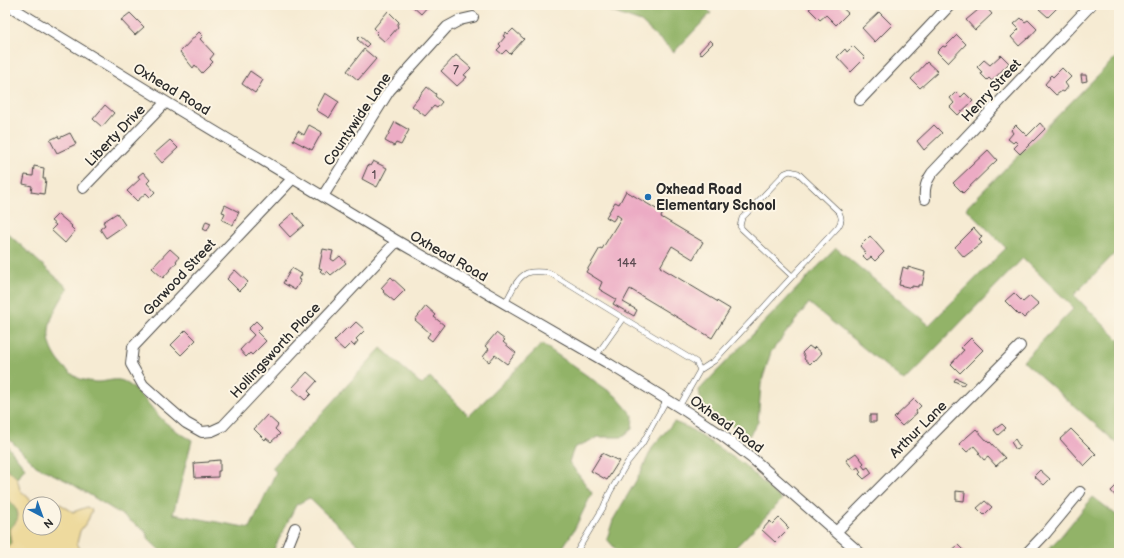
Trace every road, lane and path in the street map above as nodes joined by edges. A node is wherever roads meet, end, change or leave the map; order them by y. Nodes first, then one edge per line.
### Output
1 (8, 5) edge
2 (950, 5) edge
3 (1091, 5) edge
4 (473, 17) dead end
5 (860, 100) dead end
6 (166, 102) junction
7 (293, 178) junction
8 (83, 188) dead end
9 (323, 196) junction
10 (925, 199) dead end
11 (397, 241) junction
12 (792, 276) junction
13 (505, 304) junction
14 (623, 318) junction
15 (1020, 346) dead end
16 (596, 356) junction
17 (700, 370) junction
18 (667, 399) junction
19 (163, 403) joint
20 (679, 407) junction
21 (1080, 492) dead end
22 (295, 528) dead end
23 (836, 532) junction
24 (285, 553) edge
25 (576, 553) edge
26 (860, 553) edge
27 (1027, 553) edge

1 - 6 street, Oxhead Road
2 - 5 street
3 - 10 street, Henry Street
4 - 9 street, Countywide Lane
6 - 7 street, Oxhead Road
6 - 8 street, Liberty Drive
7 - 9 street, Oxhead Road
7 - 19 street, Garwood Street
9 - 11 street, Oxhead Road
11 - 13 street, Oxhead Road
11 - 19 street, Hollingsworth Place
12 - 12 lane
12 - 17 lane
13 - 14 lane
13 - 16 street, Oxhead Road
14 - 16 lane
14 - 17 lane
15 - 23 street, Arthur Lane
16 - 18 street, Oxhead Road
17 - 20 lane
18 - 20 street, Oxhead Road
18 - 25 lane
20 - 23 street, Oxhead Road
21 - 27 street
22 - 24 street
23 - 26 street, Oxhead Road

